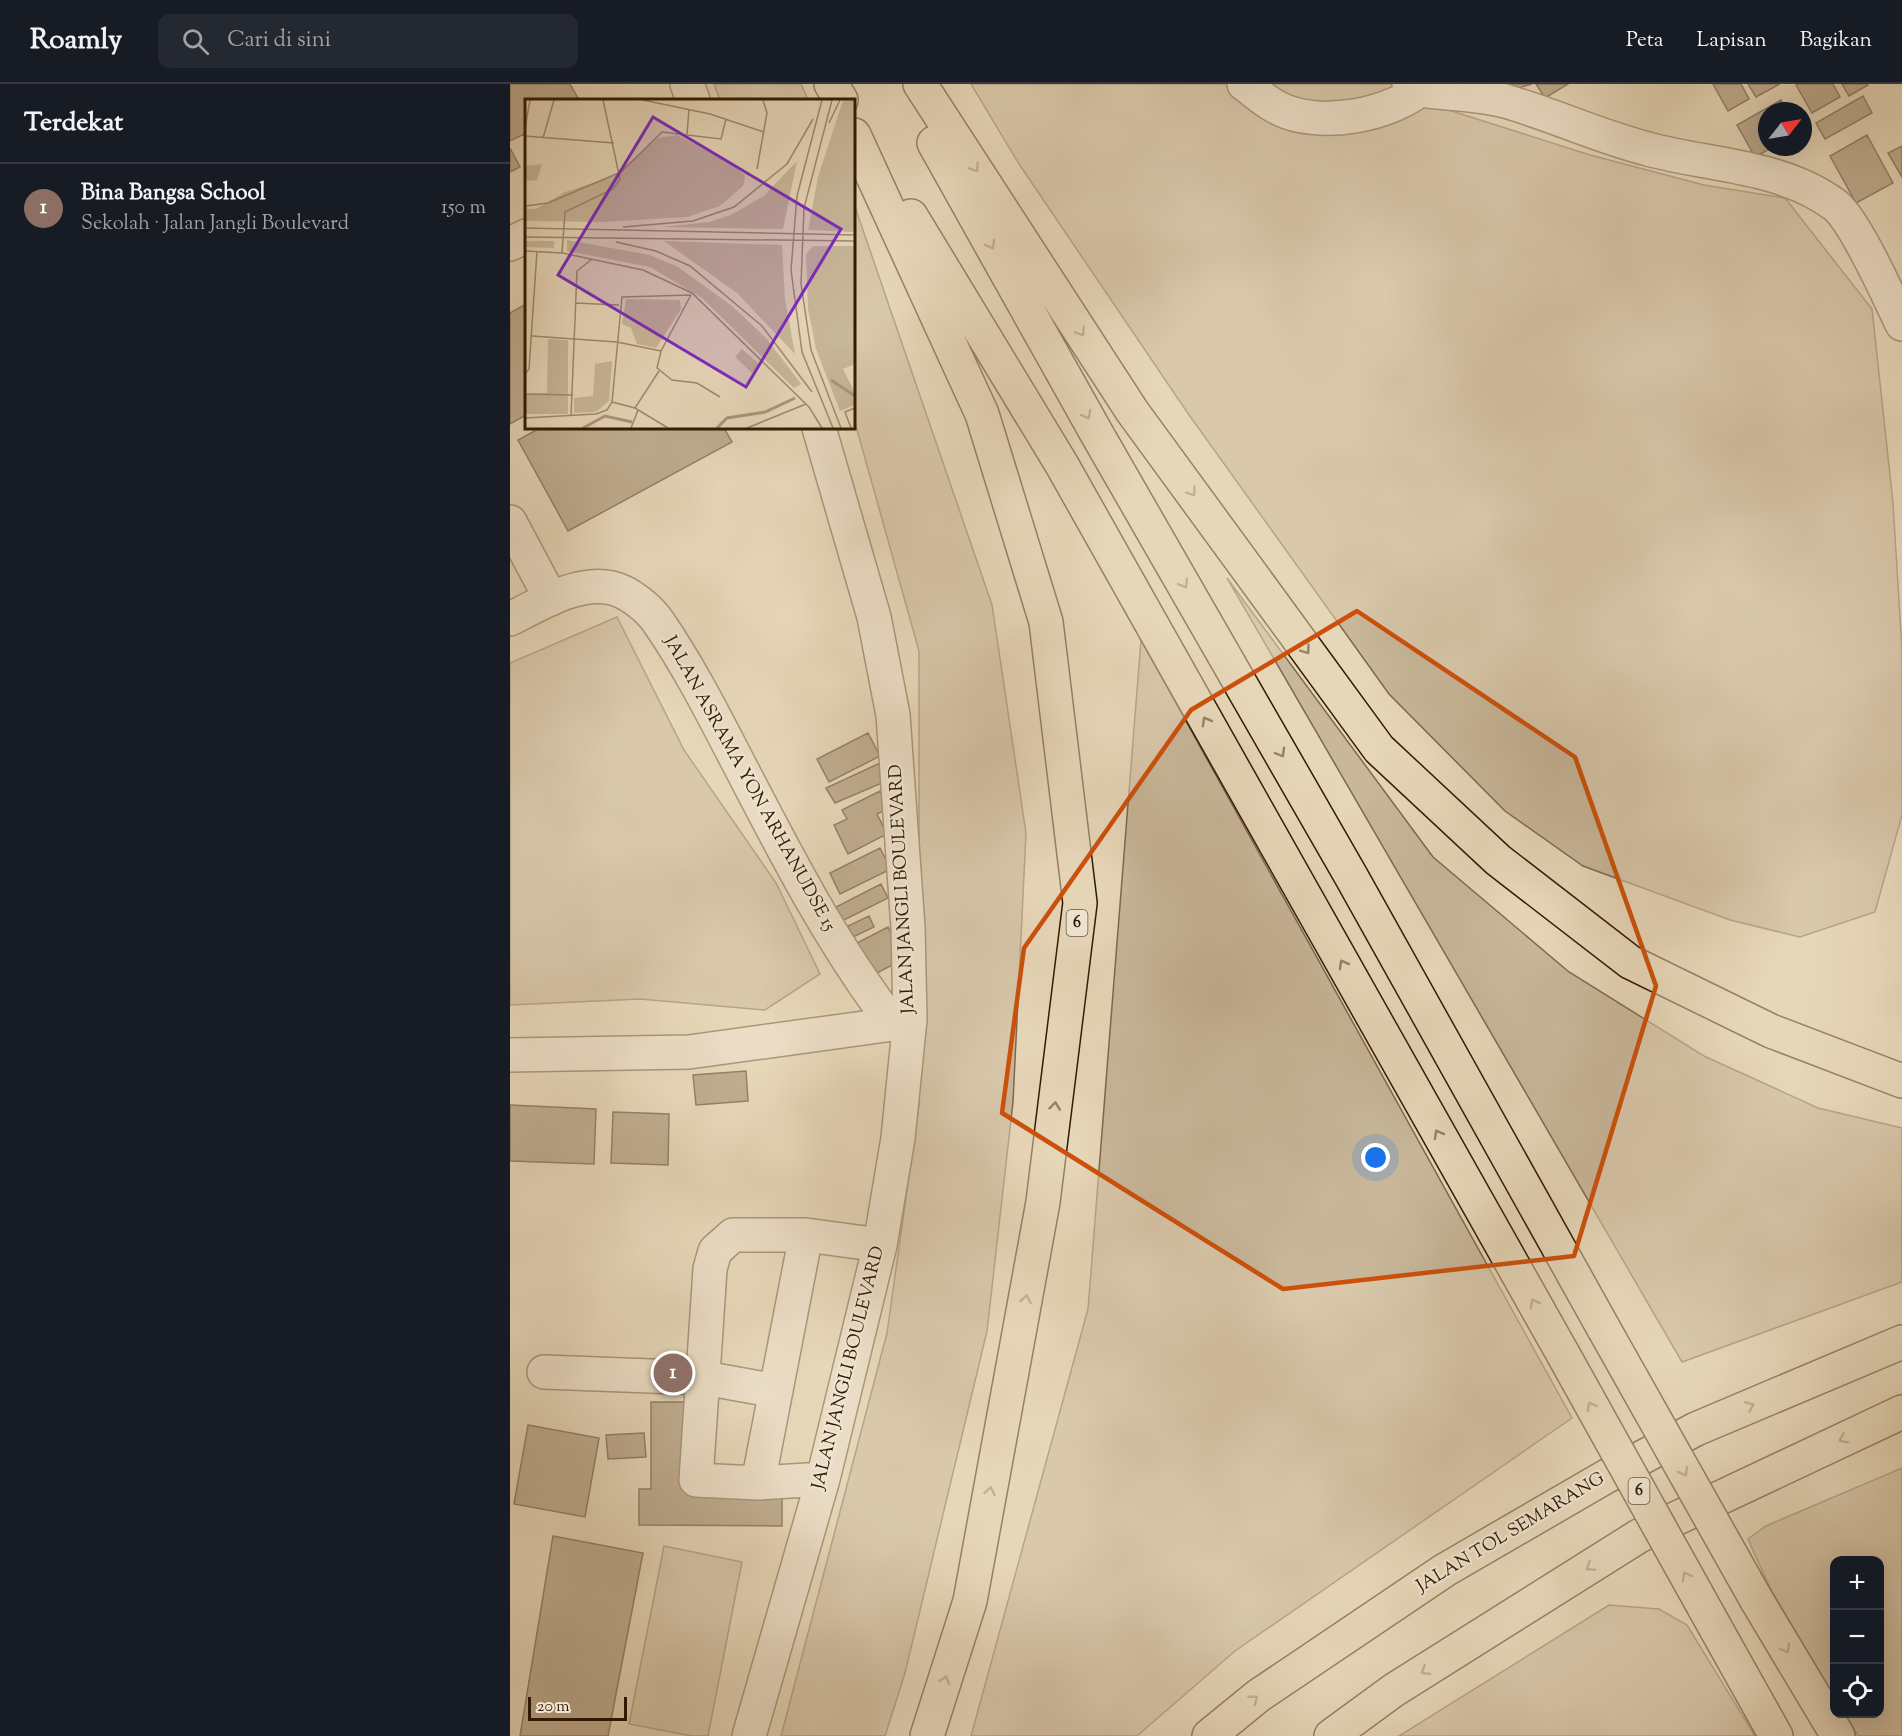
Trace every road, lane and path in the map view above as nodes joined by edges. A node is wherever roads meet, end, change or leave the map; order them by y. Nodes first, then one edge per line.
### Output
1 (687, 84) edge
2 (830, 84) edge
3 (901, 84) edge
4 (920, 84) edge
5 (1244, 84) edge
6 (1418, 86) edge
7 (693, 99) edge
8 (838, 99) edge
9 (855, 123) edge
10 (855, 137) edge
11 (525, 236) edge
12 (510, 244) edge
13 (1902, 324) edge
14 (819, 429) edge
15 (510, 522) edge
16 (551, 599) junction
17 (510, 619) edge
18 (902, 1022) junction
19 (510, 1055) edge
20 (1902, 1081) edge
21 (806, 1235) junction
22 (880, 1245) junction
23 (1902, 1342) edge
24 (544, 1372) dead end
25 (704, 1378) junction
26 (776, 1390) junction
27 (1902, 1412) edge
28 (823, 1479) junction
29 (758, 1483) junction
30 (749, 1736) edge
31 (927, 1736) edge
32 (1209, 1736) edge
33 (1332, 1736) edge
34 (1776, 1736) edge
35 (1838, 1736) edge

1 - 7 street
2 - 8 highway
3 -> 35 highway, bridge
4 -> 20 highway
5 - 6 street
6 - 13 street
34 -> 9 highway, 6, bridge
31 -> 10 highway, 6
11 - 12 street
14 - 18 street, JALAN JANGLI BOULEVARD
15 - 16 street
16 - 17 street, JALAN ASRAMA YON ARHANUDSE 15
16 - 18 street, JALAN ASRAMA YON ARHANUDSE 15
18 - 19 street
18 - 22 street, JALAN JANGLI BOULEVARD
21 - 22 street
21 - 25 street
21 - 26 street
22 - 28 street, JALAN JANGLI BOULEVARD
32 -> 23 highway, JALAN TOL SEMARANG / 6
24 - 25 street
25 - 26 street
25 - 29 street
26 - 29 street
27 -> 33 highway, 6
28 - 29 street
28 - 30 street, JALAN JANGLI BOULEVARD

